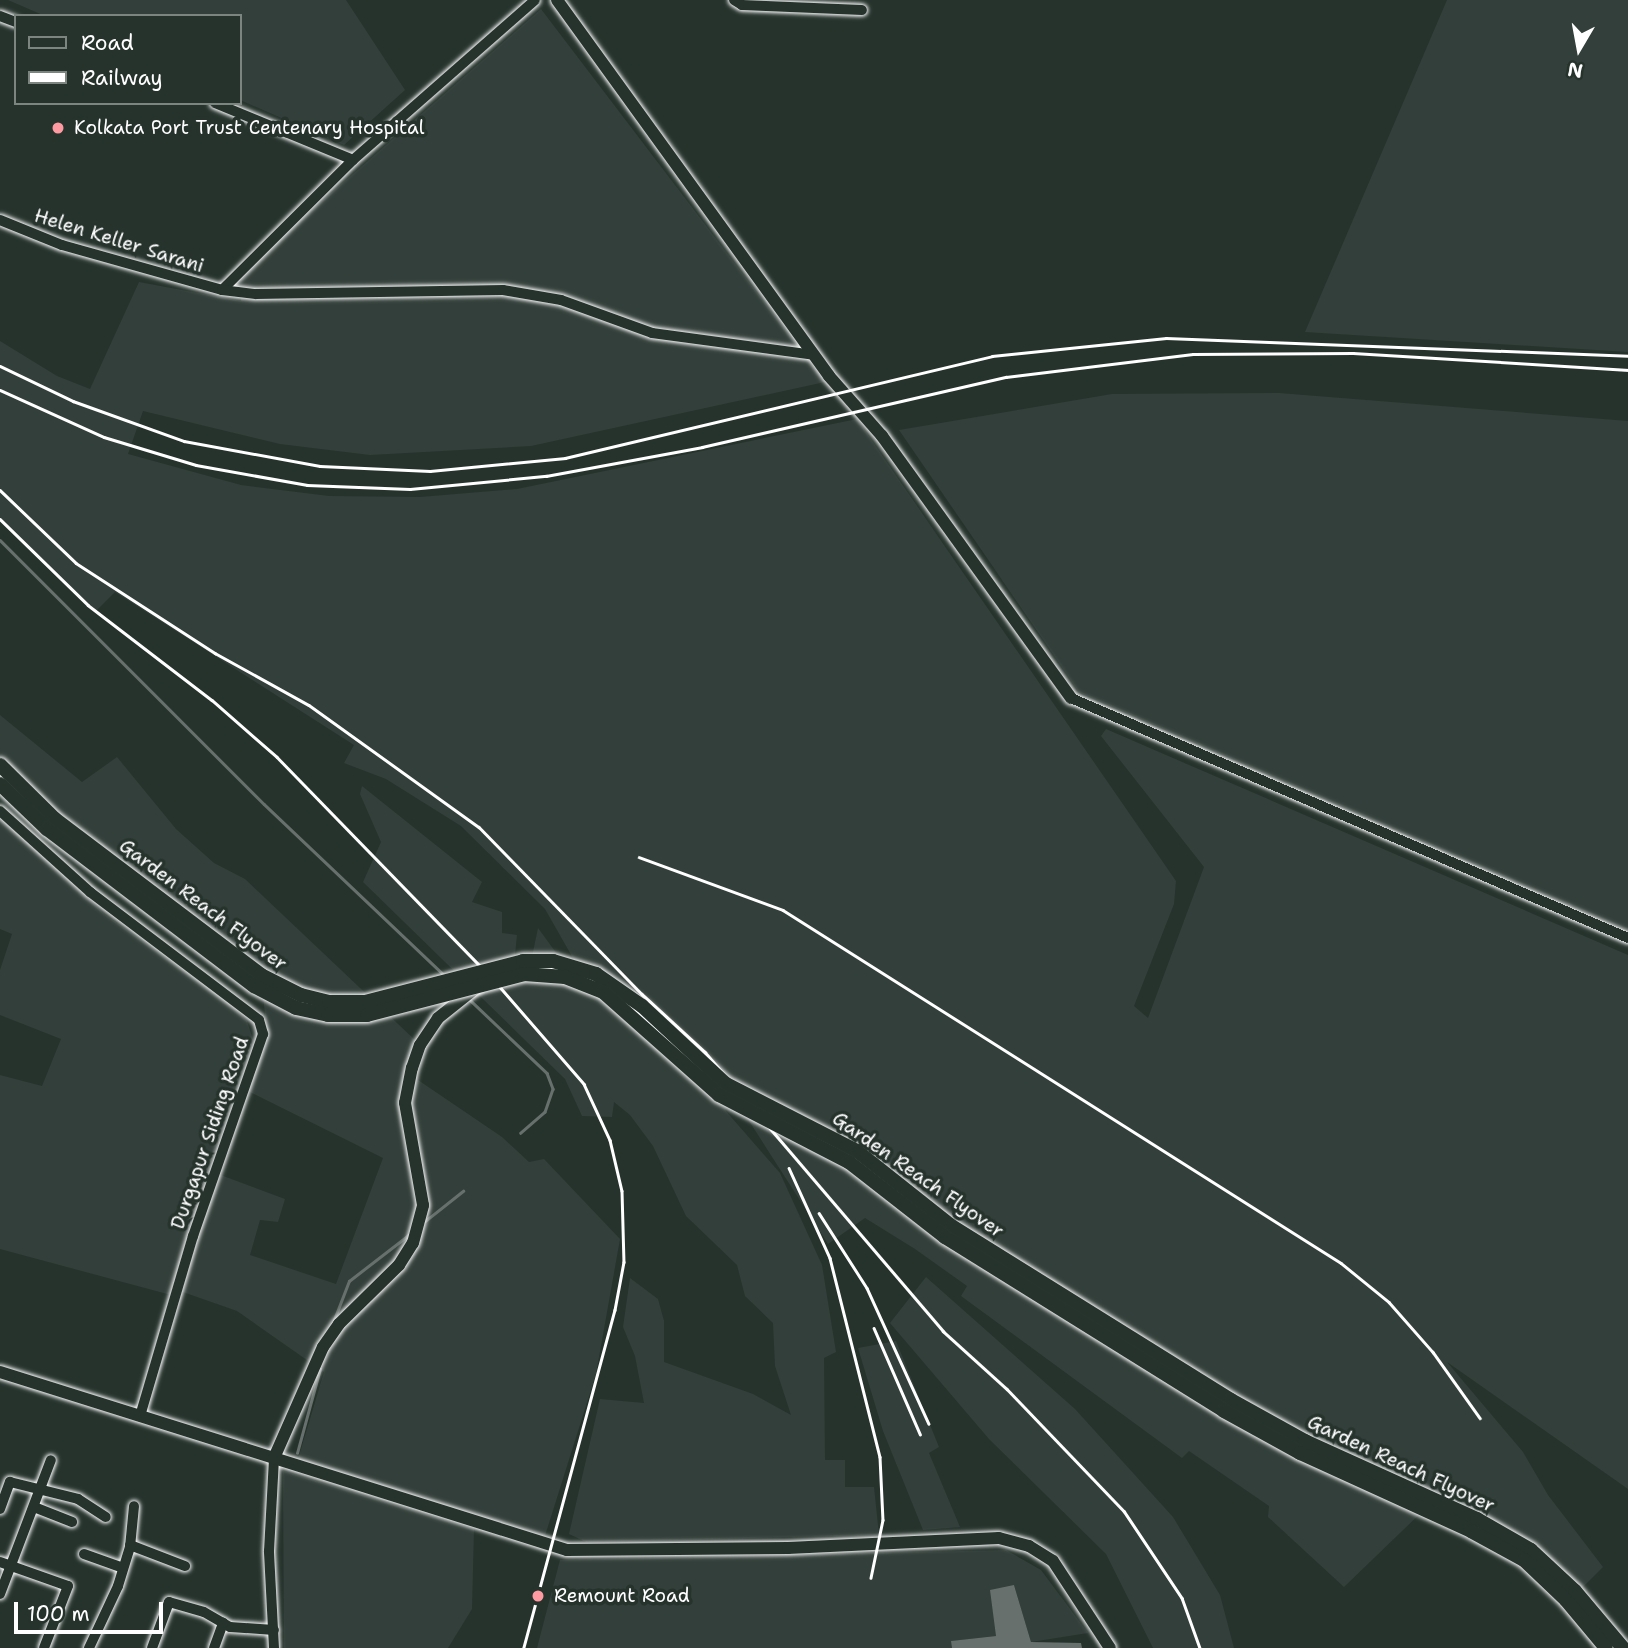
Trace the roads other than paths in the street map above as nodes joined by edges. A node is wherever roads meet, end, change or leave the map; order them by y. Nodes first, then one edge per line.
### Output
1 (535, 0) edge
2 (558, 0) edge
3 (734, 0) edge
4 (862, 10) dead end
5 (220, 105) edge
6 (353, 160) junction
7 (0, 220) edge
8 (222, 290) junction
9 (814, 355) junction
10 (1071, 698) joint
11 (0, 765) edge
12 (0, 784) edge
13 (0, 811) edge
14 (1628, 938) edge
15 (483, 982) junction
16 (0, 1372) edge
17 (140, 1416) junction
18 (274, 1458) junction
19 (51, 1460) dead end
20 (40, 1489) junction
21 (134, 1506) dead end
22 (34, 1507) junction
23 (0, 1508) edge
24 (106, 1517) dead end
25 (72, 1522) dead end
26 (130, 1545) junction
27 (84, 1554) dead end
28 (0, 1562) edge
29 (185, 1566) dead end
30 (12, 1567) junction
31 (123, 1568) junction
32 (0, 1594) edge
33 (223, 1623) junction
34 (274, 1630) junction
35 (44, 1648) edge
36 (89, 1648) edge
37 (152, 1648) edge
38 (214, 1648) edge
39 (274, 1648) edge
40 (1110, 1648) edge
41 (1606, 1648) edge
42 (1623, 1648) edge

1 - 6 street, Helen Keller Sarani
2 - 9 street
3 - 4 street
5 - 6 street
6 - 8 street, Helen Keller Sarani
7 - 8 street, Helen Keller Sarani
8 - 9 street
9 - 10 street
10 - 14 street
11 - 42 main road, Garden Reach Flyover, bridge
12 - 15 main road, Garden Reach Flyover, bridge
13 - 17 street, Durgapur Siding Road
15 - 18 street, bridge
15 - 41 main road, Garden Reach Flyover, bridge
16 - 17 street
17 - 18 street
18 - 34 street
18 - 40 street
19 - 20 street
20 - 22 street
20 - 23 street
20 - 24 street
21 - 26 street
22 - 25 street
22 - 30 street
26 - 29 street
26 - 31 street
27 - 31 street
28 - 30 street
30 - 32 street
30 - 35 street
31 - 36 street
33 - 34 street
33 - 37 street
33 - 38 street
34 - 39 street

